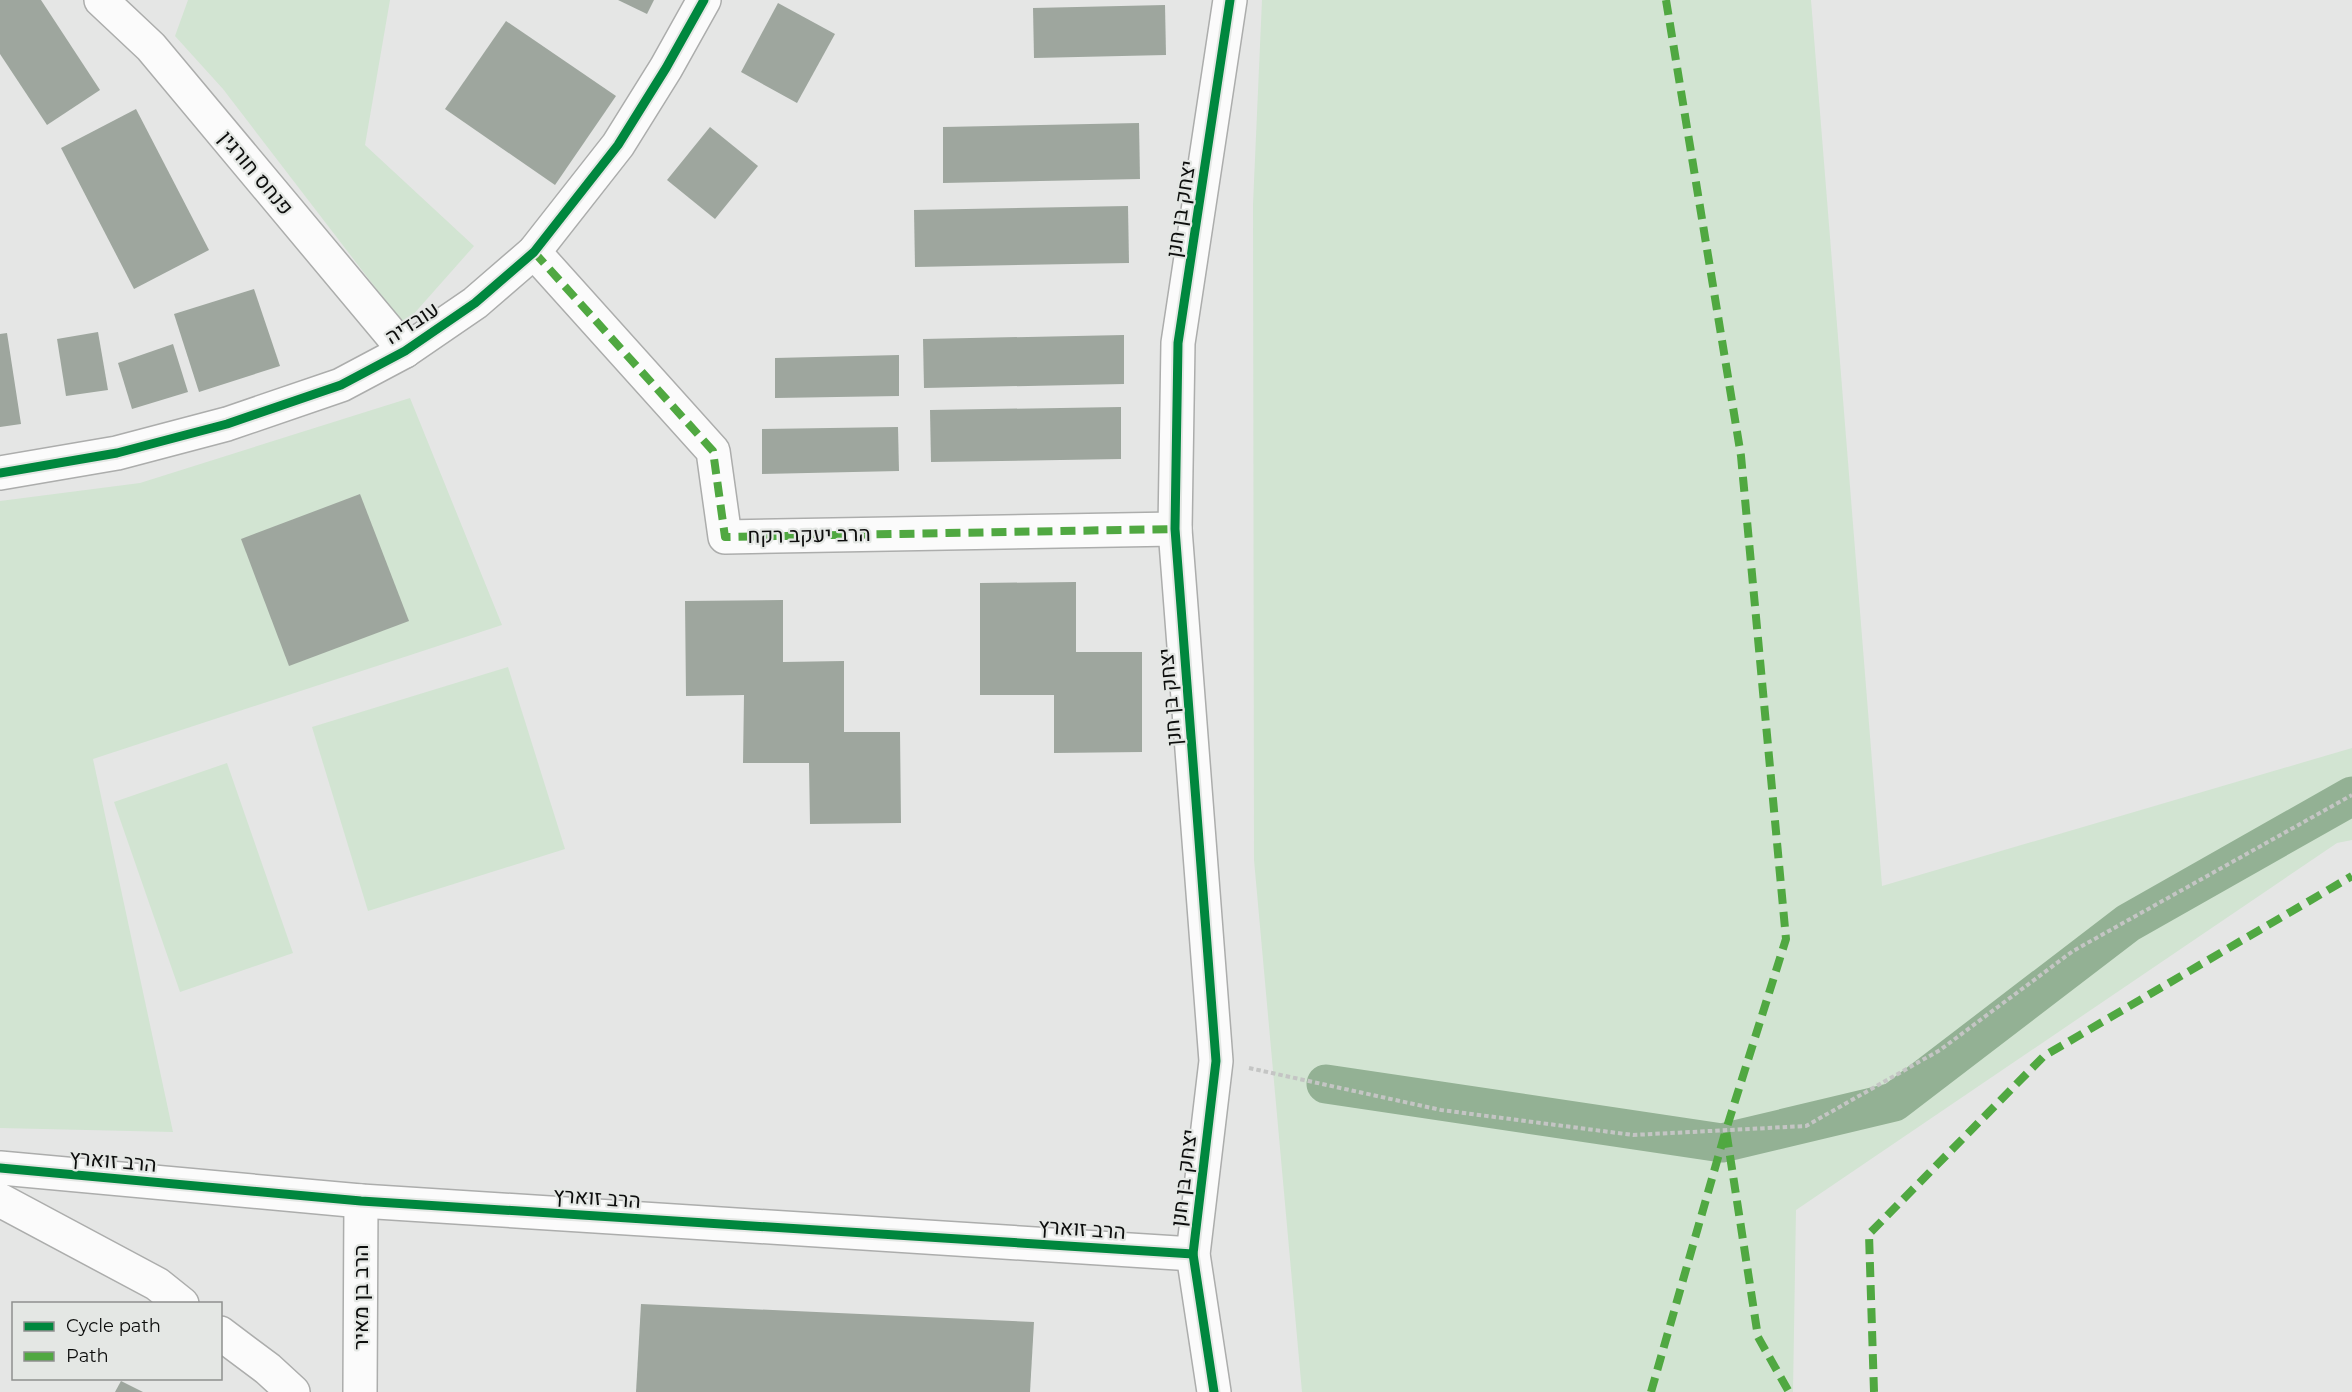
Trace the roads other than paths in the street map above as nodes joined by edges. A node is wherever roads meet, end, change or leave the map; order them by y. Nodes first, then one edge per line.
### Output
1 (101, 0) edge
2 (704, 0) edge
3 (1230, 0) edge
4 (534, 252) junction
5 (405, 351) junction
6 (0, 472) edge
7 (1175, 529) junction
8 (0, 1168) edge
9 (0, 1200) edge
10 (361, 1202) junction
11 (1193, 1254) junction
12 (180, 1302) edge
13 (222, 1334) edge
14 (293, 1392) edge
15 (360, 1392) edge
16 (1214, 1392) edge

1 - 5 street, פנחס חורגין
2 - 4 street, עובדיה
3 - 7 street, יצחק בן חנן
4 - 5 street, עובדיה
4 - 7 street, הרב יעקב רקח
5 - 6 street, עובדיה
7 - 11 street, יצחק בן חנן
8 - 10 street, הרב זוארץ
9 - 12 street
10 - 11 street, הרב זוארץ
10 - 15 street, הרב בן מאיר
11 - 16 street, יצחק בן חנן
13 - 14 street

